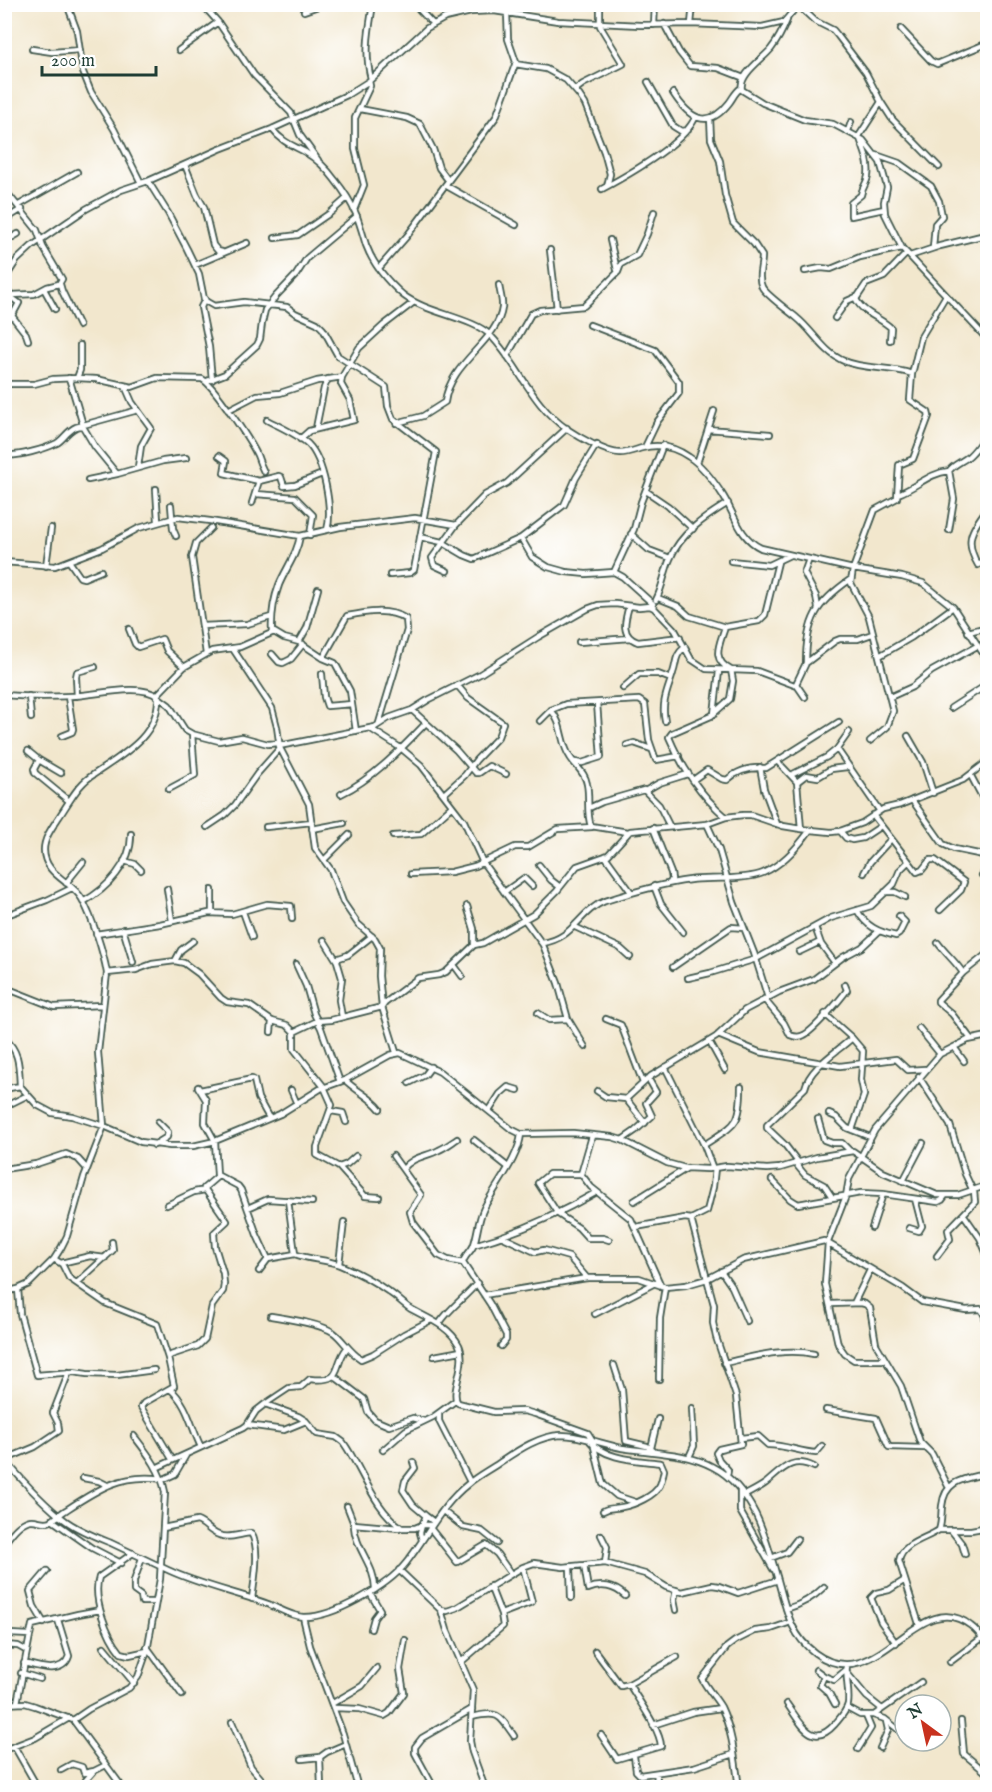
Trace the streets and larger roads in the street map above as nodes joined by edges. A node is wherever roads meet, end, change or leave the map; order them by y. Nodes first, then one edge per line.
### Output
1 (67, 4) edge
2 (202, 4) edge
3 (324, 4) edge
4 (360, 4) edge
5 (414, 4) edge
6 (600, 4) edge
7 (654, 4) edge
8 (693, 4) edge
9 (799, 5) edge
10 (373, 6) edge
11 (493, 6) edge
12 (304, 11) dead end
13 (507, 13) junction
14 (787, 20) junction
15 (218, 22) junction
16 (599, 22) junction
17 (433, 24) junction
18 (664, 24) junction
19 (691, 24) junction
20 (654, 25) junction
21 (901, 29) dead end
22 (987, 43) edge
23 (32, 49) dead end
24 (80, 50) junction
25 (179, 50) dead end
26 (515, 64) junction
27 (744, 78) junction
28 (370, 80) junction
29 (648, 82) dead end
30 (741, 88) junction
31 (575, 90) junction
32 (673, 93) dead end
33 (881, 102) junction
34 (360, 109) junction
35 (695, 118) junction
36 (710, 118) junction
37 (294, 119) junction
38 (851, 122) dead end
39 (272, 129) junction
40 (688, 130) junction
41 (848, 131) junction
42 (859, 136) junction
43 (876, 155) junction
44 (320, 163) junction
45 (185, 165) junction
46 (939, 167) dead end
47 (77, 172) dead end
48 (148, 182) junction
49 (141, 183) junction
50 (446, 183) junction
51 (4, 189) edge
52 (347, 198) junction
53 (20, 207) junction
54 (884, 209) junction
55 (654, 212) dead end
56 (356, 213) junction
57 (9, 217) dead end
58 (516, 225) dead end
59 (18, 234) dead end
60 (981, 236) dead end
61 (275, 237) dead end
62 (41, 239) junction
63 (610, 240) dead end
64 (4, 242) edge
65 (247, 243) dead end
66 (902, 248) junction
67 (933, 248) junction
68 (550, 250) dead end
69 (222, 252) junction
70 (909, 255) junction
71 (195, 265) junction
72 (379, 268) junction
73 (805, 271) dead end
74 (618, 272) junction
75 (5, 276) edge
76 (60, 284) junction
77 (499, 285) dead end
78 (44, 290) junction
79 (4, 292) edge
80 (11, 295) junction
81 (857, 297) junction
82 (945, 297) junction
83 (204, 299) junction
84 (414, 302) junction
85 (269, 305) junction
86 (55, 309) dead end
87 (557, 309) junction
88 (836, 318) dead end
89 (590, 325) dead end
90 (80, 326) dead end
91 (489, 334) junction
92 (28, 340) dead end
93 (890, 340) dead end
94 (987, 340) edge
95 (80, 345) dead end
96 (507, 356) junction
97 (349, 364) junction
98 (912, 374) junction
99 (342, 377) junction
100 (69, 378) junction
101 (77, 378) junction
102 (328, 379) junction
103 (210, 381) junction
104 (4, 384) edge
105 (125, 386) junction
106 (138, 410) junction
107 (228, 410) junction
108 (714, 411) dead end
109 (267, 420) dead end
110 (396, 423) junction
111 (82, 425) junction
112 (316, 428) junction
113 (567, 428) junction
114 (708, 429) junction
115 (987, 431) edge
116 (770, 434) dead end
117 (300, 439) junction
118 (597, 444) junction
119 (663, 446) junction
120 (645, 447) junction
121 (4, 455) edge
122 (219, 456) dead end
123 (186, 458) dead end
124 (697, 462) junction
125 (138, 467) junction
126 (949, 471) junction
127 (264, 472) dead end
128 (117, 474) junction
129 (322, 474) junction
130 (88, 480) dead end
131 (259, 481) junction
132 (156, 489) dead end
133 (646, 491) junction
134 (256, 494) junction
135 (898, 494) junction
136 (252, 502) dead end
137 (728, 503) junction
138 (171, 505) dead end
139 (987, 509) edge
140 (172, 518) junction
141 (423, 518) junction
142 (158, 521) junction
143 (456, 525) junction
144 (51, 528) dead end
145 (212, 528) dead end
146 (693, 529) junction
147 (327, 530) junction
148 (949, 530) dead end
149 (631, 534) junction
150 (310, 535) junction
151 (176, 536) dead end
152 (300, 536) junction
153 (420, 537) junction
154 (520, 538) junction
155 (442, 542) junction
156 (790, 555) junction
157 (670, 558) junction
158 (809, 559) junction
159 (987, 560) edge
160 (69, 561) junction
161 (731, 561) dead end
162 (4, 562) edge
163 (778, 562) junction
164 (46, 566) junction
165 (853, 569) junction
166 (101, 571) dead end
167 (447, 571) dead end
168 (614, 572) junction
169 (390, 575) dead end
170 (851, 579) junction
171 (318, 590) dead end
172 (658, 598) junction
173 (652, 605) junction
174 (629, 606) junction
175 (953, 607) junction
176 (818, 608) junction
177 (271, 617) junction
178 (202, 626) junction
179 (724, 627) junction
180 (987, 627) edge
181 (129, 629) dead end
182 (968, 632) junction
183 (272, 633) junction
184 (872, 634) junction
185 (680, 637) junction
186 (630, 638) junction
187 (579, 642) dead end
188 (301, 643) junction
189 (977, 646) junction
190 (685, 647) junction
191 (233, 649) junction
192 (206, 654) junction
193 (272, 654) dead end
194 (880, 655) junction
195 (323, 658) junction
196 (987, 661) edge
197 (806, 663) junction
198 (95, 667) dead end
199 (184, 667) junction
200 (731, 670) junction
201 (719, 671) junction
202 (322, 674) dead end
203 (671, 679) junction
204 (987, 684) edge
205 (457, 685) junction
206 (797, 686) junction
207 (623, 688) dead end
208 (4, 695) edge
209 (29, 696) junction
210 (77, 696) junction
211 (157, 696) junction
212 (68, 697) junction
213 (805, 697) dead end
214 (890, 697) junction
215 (597, 703) junction
216 (352, 704) junction
217 (951, 708) dead end
218 (412, 710) junction
219 (551, 710) junction
220 (714, 714) junction
221 (31, 718) dead end
222 (540, 721) dead end
223 (664, 721) dead end
224 (839, 722) dead end
225 (425, 724) junction
226 (378, 725) junction
227 (371, 729) junction
228 (356, 731) junction
229 (849, 732) dead end
230 (192, 734) junction
231 (62, 736) dead end
232 (908, 736) dead end
233 (870, 741) dead end
234 (627, 745) dead end
235 (279, 746) junction
236 (402, 749) junction
237 (651, 749) junction
238 (837, 749) junction
239 (28, 751) dead end
240 (679, 756) junction
241 (39, 760) junction
242 (987, 761) edge
243 (575, 762) junction
244 (778, 762) junction
245 (470, 766) junction
246 (760, 767) junction
247 (847, 767) junction
248 (61, 773) dead end
249 (506, 774) dead end
250 (688, 774) junction
251 (791, 775) junction
252 (971, 776) junction
253 (693, 780) junction
254 (797, 782) junction
255 (169, 789) dead end
256 (645, 791) junction
257 (933, 793) junction
258 (341, 794) dead end
259 (444, 794) junction
260 (912, 800) junction
261 (69, 801) junction
262 (452, 806) junction
263 (589, 808) junction
264 (987, 808) edge
265 (879, 810) junction
266 (873, 815) junction
267 (726, 817) junction
268 (312, 822) junction
269 (344, 823) dead end
270 (707, 824) junction
271 (777, 824) junction
272 (881, 826) junction
273 (207, 827) dead end
274 (266, 827) dead end
275 (592, 827) junction
276 (670, 827) junction
277 (652, 828) junction
278 (312, 829) junction
279 (801, 829) junction
280 (810, 830) junction
281 (840, 831) junction
282 (628, 832) junction
283 (131, 834) dead end
284 (349, 835) dead end
285 (393, 836) dead end
286 (891, 839) junction
287 (605, 856) junction
288 (987, 856) edge
289 (325, 860) junction
290 (124, 861) junction
291 (83, 862) dead end
292 (908, 862) junction
293 (483, 863) junction
294 (539, 865) dead end
295 (141, 870) dead end
296 (864, 873) dead end
297 (411, 874) dead end
298 (982, 874) dead end
299 (726, 878) junction
300 (987, 878) edge
301 (66, 883) junction
302 (670, 883) junction
303 (532, 886) dead end
304 (560, 886) junction
305 (654, 886) junction
306 (72, 888) junction
307 (167, 889) dead end
308 (212, 890) dead end
309 (504, 892) junction
310 (631, 892) junction
311 (885, 892) junction
312 (905, 897) dead end
313 (83, 902) junction
314 (467, 906) dead end
315 (857, 910) junction
316 (940, 910) dead end
317 (243, 912) junction
318 (212, 913) junction
319 (4, 916) edge
320 (898, 916) dead end
321 (292, 919) dead end
322 (526, 919) junction
323 (172, 921) junction
324 (575, 927) junction
325 (815, 927) junction
326 (744, 928) junction
327 (123, 929) junction
328 (683, 932) dead end
329 (878, 932) junction
330 (96, 934) junction
331 (372, 936) junction
332 (252, 937) dead end
333 (324, 940) dead end
334 (193, 941) dead end
335 (820, 942) junction
336 (542, 943) junction
337 (938, 943) dead end
338 (474, 945) junction
339 (799, 952) dead end
340 (987, 953) edge
341 (630, 957) dead end
342 (336, 959) junction
343 (756, 959) junction
344 (174, 961) junction
345 (133, 962) dead end
346 (835, 963) junction
347 (296, 964) dead end
348 (454, 965) junction
349 (673, 967) dead end
350 (107, 973) junction
351 (963, 973) junction
352 (462, 976) dead end
353 (688, 978) dead end
354 (845, 985) dead end
355 (11, 990) dead end
356 (766, 998) junction
357 (102, 1005) junction
358 (382, 1006) junction
359 (537, 1013) dead end
360 (825, 1014) junction
361 (342, 1017) junction
362 (568, 1019) junction
363 (606, 1019) dead end
364 (272, 1021) junction
365 (317, 1021) junction
366 (919, 1028) dead end
367 (271, 1032) dead end
368 (294, 1032) junction
369 (718, 1035) junction
370 (987, 1036) edge
371 (4, 1038) edge
372 (852, 1038) junction
373 (971, 1039) junction
374 (709, 1041) junction
375 (585, 1047) dead end
376 (954, 1047) junction
377 (396, 1052) junction
378 (940, 1054) junction
379 (964, 1061) dead end
380 (822, 1063) junction
381 (862, 1064) junction
382 (431, 1067) junction
383 (665, 1067) junction
384 (725, 1070) dead end
385 (925, 1070) junction
386 (919, 1077) junction
387 (648, 1078) junction
388 (343, 1081) junction
389 (409, 1083) dead end
390 (643, 1083) junction
391 (20, 1086) junction
392 (324, 1087) junction
393 (741, 1087) dead end
394 (4, 1089) edge
395 (291, 1090) dead end
396 (518, 1090) dead end
397 (597, 1091) dead end
398 (28, 1095) junction
399 (626, 1099) junction
400 (297, 1104) junction
401 (4, 1107) edge
402 (380, 1109) dead end
403 (331, 1111) junction
404 (489, 1111) junction
405 (829, 1114) dead end
406 (269, 1118) junction
407 (818, 1119) dead end
408 (158, 1122) dead end
409 (346, 1122) dead end
410 (645, 1123) junction
411 (104, 1126) junction
412 (852, 1130) junction
413 (521, 1134) junction
414 (592, 1136) junction
415 (870, 1137) junction
416 (457, 1139) dead end
417 (474, 1140) dead end
418 (622, 1140) junction
419 (215, 1141) junction
420 (923, 1143) dead end
421 (154, 1145) junction
422 (704, 1145) junction
423 (850, 1151) junction
424 (356, 1156) dead end
425 (393, 1156) dead end
426 (861, 1157) junction
427 (797, 1163) junction
428 (339, 1167) junction
429 (508, 1167) junction
430 (687, 1168) junction
431 (714, 1168) junction
432 (4, 1169) edge
433 (87, 1169) junction
434 (403, 1169) junction
435 (581, 1174) junction
436 (219, 1176) junction
437 (772, 1180) dead end
438 (903, 1181) junction
439 (987, 1185) edge
440 (847, 1186) junction
441 (205, 1190) junction
442 (974, 1191) junction
443 (595, 1193) dead end
444 (855, 1193) junction
445 (884, 1194) junction
446 (846, 1196) junction
447 (945, 1196) junction
448 (379, 1197) dead end
449 (833, 1197) junction
450 (915, 1199) junction
451 (288, 1200) junction
452 (634, 1201) dead end
453 (312, 1202) dead end
454 (167, 1205) dead end
455 (248, 1208) junction
456 (558, 1214) junction
457 (964, 1215) junction
458 (691, 1219) junction
459 (344, 1222) dead end
460 (636, 1227) junction
461 (872, 1228) dead end
462 (909, 1228) dead end
463 (503, 1237) junction
464 (609, 1240) dead end
465 (112, 1242) dead end
466 (828, 1242) junction
467 (474, 1245) junction
468 (295, 1254) junction
469 (937, 1256) dead end
470 (987, 1257) edge
471 (105, 1258) junction
472 (54, 1259) junction
473 (268, 1259) junction
474 (60, 1263) junction
475 (463, 1263) junction
476 (339, 1264) junction
477 (870, 1270) junction
478 (259, 1271) dead end
479 (721, 1271) junction
480 (587, 1278) junction
481 (707, 1279) junction
482 (77, 1283) junction
483 (477, 1283) junction
484 (655, 1283) junction
485 (663, 1286) junction
486 (18, 1289) junction
487 (4, 1292) edge
488 (484, 1295) junction
489 (854, 1303) junction
490 (831, 1304) junction
491 (987, 1304) edge
492 (980, 1309) junction
493 (595, 1314) dead end
494 (271, 1316) dead end
495 (431, 1320) junction
496 (747, 1320) dead end
497 (986, 1321) edge
498 (439, 1324) junction
499 (987, 1341) edge
500 (501, 1346) dead end
501 (347, 1348) junction
502 (461, 1351) junction
503 (814, 1354) dead end
504 (434, 1356) dead end
505 (168, 1358) junction
506 (884, 1360) junction
507 (724, 1362) junction
508 (614, 1365) dead end
509 (154, 1370) dead end
510 (69, 1372) junction
511 (334, 1376) junction
512 (659, 1378) dead end
513 (170, 1389) junction
514 (455, 1401) junction
515 (265, 1404) junction
516 (692, 1408) dead end
517 (826, 1410) dead end
518 (439, 1413) junction
519 (658, 1419) dead end
520 (306, 1421) junction
521 (424, 1421) junction
522 (247, 1425) junction
523 (134, 1436) dead end
524 (741, 1438) junction
525 (592, 1443) junction
526 (822, 1446) dead end
527 (201, 1447) junction
528 (925, 1448) junction
529 (383, 1450) dead end
530 (653, 1450) junction
531 (186, 1455) junction
532 (689, 1457) junction
533 (172, 1459) junction
534 (5, 1460) edge
535 (413, 1462) dead end
536 (813, 1467) dead end
537 (156, 1468) junction
538 (987, 1473) edge
539 (727, 1476) junction
540 (83, 1478) dead end
541 (162, 1479) junction
542 (470, 1482) junction
543 (107, 1485) junction
544 (948, 1486) junction
545 (740, 1491) junction
546 (744, 1496) junction
547 (636, 1502) junction
548 (347, 1506) dead end
549 (443, 1511) junction
550 (603, 1511) dead end
551 (58, 1515) junction
552 (426, 1516) junction
553 (52, 1520) junction
554 (354, 1524) junction
555 (422, 1525) junction
556 (432, 1525) junction
557 (987, 1527) edge
558 (163, 1528) junction
559 (402, 1528) junction
560 (939, 1530) junction
561 (951, 1530) junction
562 (601, 1535) dead end
563 (797, 1539) dead end
564 (422, 1540) junction
565 (496, 1543) dead end
566 (4, 1544) edge
567 (133, 1553) junction
568 (965, 1554) dead end
569 (142, 1558) junction
570 (771, 1558) junction
571 (121, 1563) junction
572 (605, 1563) junction
573 (584, 1564) junction
574 (160, 1567) junction
575 (523, 1567) junction
576 (570, 1567) junction
577 (399, 1570) junction
578 (47, 1571) dead end
579 (511, 1574) junction
580 (777, 1578) junction
581 (905, 1580) junction
582 (490, 1586) junction
583 (824, 1587) dead end
584 (676, 1590) junction
585 (373, 1592) junction
586 (626, 1596) dead end
587 (571, 1598) dead end
588 (252, 1599) junction
589 (156, 1602) junction
590 (786, 1609) junction
591 (100, 1610) junction
592 (441, 1610) junction
593 (676, 1610) dead end
594 (501, 1614) junction
595 (303, 1617) junction
596 (58, 1620) junction
597 (791, 1622) junction
598 (44, 1623) junction
599 (919, 1624) junction
600 (371, 1629) dead end
601 (9, 1634) dead end
602 (30, 1635) junction
603 (982, 1638) junction
604 (405, 1640) dead end
605 (896, 1643) junction
606 (4, 1645) edge
607 (987, 1645) edge
608 (104, 1647) dead end
609 (147, 1649) junction
610 (27, 1651) junction
611 (595, 1651) dead end
612 (677, 1657) dead end
613 (461, 1662) junction
614 (950, 1662) dead end
615 (24, 1663) junction
616 (377, 1668) dead end
617 (816, 1670) dead end
618 (847, 1670) junction
619 (21, 1673) junction
620 (824, 1676) junction
621 (40, 1679) dead end
622 (921, 1682) dead end
623 (134, 1683) junction
624 (628, 1684) junction
625 (182, 1695) dead end
626 (17, 1703) junction
627 (4, 1704) edge
628 (787, 1704) dead end
629 (835, 1704) dead end
630 (334, 1706) junction
631 (721, 1708) junction
632 (847, 1708) junction
633 (472, 1709) junction
634 (882, 1709) junction
635 (873, 1715) junction
636 (866, 1716) junction
637 (472, 1717) junction
638 (71, 1719) junction
639 (885, 1719) junction
640 (961, 1721) dead end
641 (232, 1722) dead end
642 (653, 1725) junction
643 (893, 1725) edge
644 (601, 1735) dead end
645 (514, 1736) dead end
646 (346, 1744) junction
647 (14, 1746) junction
648 (880, 1748) dead end
649 (858, 1749) dead end
650 (4, 1750) edge
651 (734, 1754) junction
652 (634, 1756) junction
653 (320, 1757) junction
654 (302, 1759) dead end
655 (106, 1765) junction
656 (62, 1770) dead end
657 (94, 1771) junction
658 (657, 1773) junction
659 (987, 1774) edge
660 (86, 1780) dead end
661 (283, 1784) dead end
662 (38, 1788) edge
663 (123, 1788) edge
664 (269, 1788) edge
665 (277, 1788) edge
666 (321, 1788) edge
667 (358, 1788) edge
668 (434, 1788) edge
669 (485, 1788) edge
670 (656, 1788) edge
671 (739, 1788) edge

1 - 24 street
2 - 15 street
3 - 12 street
4 - 10 street
5 - 17 street
6 - 16 street
7 - 20 street
8 - 19 street
9 - 14 street
9 - 33 street
10 - 28 street
11 - 13 street
11 - 17 street
13 - 16 street
13 - 26 street
14 - 19 street
14 - 27 street
15 - 25 street
15 - 37 street
16 - 20 street
16 - 31 street
17 - 28 street
18 - 19 street
18 - 20 street
18 - 27 street
21 - 22 street
23 - 24 street
24 - 49 street
26 - 31 street
26 - 50 street
27 - 30 street
28 - 34 street
28 - 37 street
29 - 40 street
30 - 36 street
30 - 41 street
31 - 40 street
32 - 35 street
33 - 42 street
33 - 46 street
34 - 50 street
34 - 56 street
35 - 36 street
35 - 40 street
36 - 98 street
37 - 39 street
37 - 44 street
38 - 41 street
39 - 44 street
39 - 45 street
41 - 42 street
42 - 43 street
42 - 54 street
43 - 54 street
43 - 67 street
44 - 52 street
45 - 48 street
45 - 69 street
47 - 53 street
48 - 49 street
48 - 71 street
49 - 62 street
50 - 58 street
50 - 72 street
51 - 53 street
52 - 56 street
52 - 61 street
53 - 57 street
53 - 62 street
54 - 66 street
55 - 74 street
56 - 72 street
56 - 85 street
59 - 64 street
60 - 67 street
62 - 75 street
62 - 76 street
63 - 74 street
65 - 69 street
66 - 70 street
66 - 73 street
67 - 70 street
68 - 87 street
69 - 71 street
70 - 81 street
70 - 82 street
71 - 83 street
72 - 84 street
74 - 87 street
76 - 78 street
76 - 90 street
77 - 91 street
78 - 80 street
78 - 86 street
79 - 80 street
80 - 92 street
81 - 88 street
81 - 93 street
82 - 94 street
82 - 98 street
83 - 85 street
83 - 103 street
84 - 91 street
84 - 97 street
85 - 97 street
85 - 103 street
87 - 96 street
89 - 120 street
91 - 96 street
91 - 110 street
95 - 101 street
96 - 113 street
97 - 99 street
97 - 110 street
98 - 135 street
99 - 102 street
99 - 112 street
100 - 101 street
100 - 104 street
100 - 111 street
101 - 105 street
102 - 107 street
102 - 112 street
103 - 105 street
103 - 107 street
105 - 106 street
106 - 111 street
106 - 125 street
107 - 127 street
108 - 114 street
109 - 117 street
110 - 141 street
111 - 121 street
111 - 128 street
112 - 117 street
113 - 118 street
113 - 143 street
114 - 116 street
114 - 124 street
115 - 126 street
117 - 129 street
118 - 120 street
118 - 154 street
119 - 120 street
119 - 124 street
119 - 133 street
122 - 131 street
123 - 125 street
124 - 137 street
125 - 128 street
126 - 135 street
126 - 148 street
128 - 130 street
129 - 131 street
129 - 147 street
131 - 134 street
132 - 142 street
133 - 146 street
133 - 149 street
134 - 136 street
134 - 150 street
135 - 165 street
137 - 146 street
137 - 156 street
138 - 140 street
139 - 159 street
140 - 142 street
140 - 151 street
140 - 152 street
141 - 143 street
141 - 147 street
141 - 153 street
142 - 160 street
143 - 155 street
144 - 164 street
145 - 178 street
146 - 157 street
147 - 150 street
149 - 157 street
149 - 168 street
150 - 152 street
152 - 177 street
153 - 155 street
153 - 169 street
154 - 155 street
154 - 168 street
155 - 167 street
156 - 158 street
156 - 163 street
157 - 172 street
158 - 165 street
158 - 176 street
160 - 164 street
160 - 166 street
161 - 163 street
162 - 164 street
163 - 179 street
165 - 170 street
165 - 175 street
168 - 173 street
170 - 176 street
170 - 184 street
171 - 188 street
172 - 173 street
172 - 179 street
173 - 174 street
173 - 185 street
174 - 186 street
174 - 205 street
175 - 182 street
175 - 194 street
176 - 197 street
177 - 178 street
177 - 183 street
178 - 192 street
179 - 200 street
180 - 182 street
181 - 199 street
182 - 189 street
183 - 188 street
183 - 191 street
184 - 194 street
184 - 197 street
185 - 186 street
185 - 190 street
186 - 187 street
188 - 193 street
188 - 195 street
189 - 196 street
189 - 214 street
190 - 201 street
190 - 203 street
191 - 192 street
191 - 235 street
192 - 199 street
194 - 214 street
195 - 216 street
195 - 226 street
197 - 206 street
198 - 210 street
199 - 211 street
200 - 201 street
200 - 206 street
200 - 220 street
201 - 220 street
202 - 216 street
203 - 207 street
203 - 223 street
204 - 217 street
205 - 218 street
205 - 245 street
206 - 213 street
208 - 209 street
209 - 212 street
209 - 221 street
210 - 211 street
210 - 212 street
211 - 230 street
211 - 261 street
212 - 231 street
214 - 233 street
215 - 219 street
215 - 237 street
215 - 243 street
216 - 228 street
218 - 225 street
218 - 226 street
219 - 222 street
219 - 243 street
220 - 240 street
224 - 244 street
225 - 236 street
225 - 245 street
226 - 227 street
227 - 228 street
227 - 236 street
228 - 235 street
229 - 238 street
230 - 235 street
230 - 255 street
232 - 257 street
234 - 237 street
235 - 268 street
235 - 273 street
236 - 258 street
236 - 259 street
237 - 240 street
238 - 247 street
238 - 251 street
239 - 241 street
240 - 250 street
241 - 248 street
241 - 261 street
242 - 252 street
243 - 263 street
244 - 246 street
244 - 251 street
245 - 249 street
245 - 259 street
246 - 253 street
246 - 271 street
247 - 254 street
247 - 265 street
250 - 253 street
250 - 256 street
251 - 254 street
252 - 257 street
252 - 264 street
253 - 267 street
254 - 279 street
256 - 263 street
256 - 276 street
257 - 260 street
259 - 262 street
260 - 265 street
260 - 288 street
261 - 301 street
262 - 285 street
262 - 293 street
263 - 275 street
265 - 266 street
266 - 272 street
266 - 281 street
267 - 270 street
267 - 271 street
268 - 274 street
268 - 278 street
269 - 278 street
270 - 276 street
270 - 299 street
271 - 279 street
272 - 281 street
272 - 286 street
275 - 282 street
275 - 293 street
276 - 277 street
277 - 282 street
277 - 302 street
278 - 289 street
279 - 280 street
280 - 281 street
280 - 299 street
282 - 287 street
283 - 290 street
284 - 289 street
286 - 292 street
286 - 296 street
287 - 304 street
287 - 310 street
289 - 331 street
290 - 295 street
290 - 313 street
291 - 301 street
292 - 311 street
292 - 316 street
293 - 297 street
293 - 309 street
294 - 304 street
298 - 300 street
299 - 302 street
299 - 326 street
301 - 306 street
302 - 305 street
303 - 309 street
304 - 322 street
305 - 310 street
305 - 328 street
306 - 313 street
306 - 319 street
307 - 323 street
308 - 318 street
309 - 322 street
310 - 324 street
311 - 312 street
311 - 315 street
313 - 330 street
314 - 338 street
315 - 325 street
315 - 329 street
317 - 318 street
317 - 321 street
317 - 332 street
318 - 323 street
320 - 329 street
322 - 336 street
322 - 338 street
323 - 327 street
324 - 336 street
324 - 341 street
325 - 335 street
325 - 343 street
326 - 343 street
326 - 349 street
327 - 330 street
327 - 345 street
329 - 346 street
330 - 350 street
331 - 342 street
331 - 358 street
333 - 342 street
334 - 344 street
335 - 339 street
335 - 346 street
336 - 362 street
337 - 351 street
338 - 348 street
340 - 351 street
342 - 361 street
343 - 353 street
343 - 356 street
344 - 350 street
344 - 364 street
346 - 356 street
347 - 365 street
348 - 352 street
348 - 358 street
350 - 357 street
351 - 373 street
354 - 360 street
355 - 357 street
356 - 360 street
356 - 369 street
357 - 411 street
358 - 361 street
358 - 377 street
359 - 362 street
360 - 372 street
361 - 365 street
362 - 375 street
363 - 390 street
364 - 367 street
364 - 368 street
365 - 368 street
365 - 388 street
366 - 378 street
368 - 392 street
369 - 374 street
369 - 380 street
370 - 373 street
371 - 391 street
372 - 380 street
372 - 381 street
373 - 376 street
374 - 383 street
374 - 384 street
376 - 378 street
376 - 379 street
377 - 382 street
377 - 388 street
378 - 385 street
380 - 381 street
380 - 427 street
381 - 385 street
381 - 412 street
382 - 389 street
382 - 404 street
383 - 387 street
383 - 422 street
385 - 386 street
386 - 415 street
386 - 442 street
387 - 390 street
387 - 410 street
388 - 392 street
388 - 402 street
390 - 399 street
391 - 394 street
391 - 398 street
392 - 400 street
392 - 403 street
393 - 422 street
395 - 400 street
396 - 404 street
397 - 399 street
398 - 401 street
398 - 411 street
399 - 410 street
400 - 406 street
403 - 409 street
403 - 428 street
404 - 413 street
405 - 412 street
406 - 419 street
406 - 419 street
407 - 423 street
408 - 421 street
410 - 418 street
411 - 421 street
411 - 433 street
412 - 415 street
413 - 414 street
413 - 429 street
414 - 418 street
414 - 435 street
415 - 426 street
416 - 434 street
417 - 429 street
418 - 430 street
419 - 421 street
419 - 436 street
420 - 438 street
422 - 431 street
423 - 426 street
423 - 427 street
424 - 428 street
425 - 434 street
426 - 438 street
426 - 440 street
427 - 431 street
427 - 449 street
428 - 448 street
429 - 467 street
430 - 431 street
430 - 452 street
431 - 458 street
432 - 433 street
433 - 472 street
434 - 475 street
435 - 456 street
435 - 460 street
436 - 441 street
436 - 455 street
437 - 449 street
438 - 447 street
439 - 442 street
440 - 444 street
440 - 446 street
441 - 454 street
441 - 505 street
442 - 447 street
442 - 457 street
443 - 456 street
444 - 445 street
444 - 446 street
445 - 450 street
445 - 461 street
446 - 449 street
446 - 466 street
447 - 450 street
450 - 462 street
451 - 453 street
451 - 455 street
451 - 468 street
455 - 473 street
456 - 463 street
456 - 464 street
457 - 469 street
457 - 470 street
458 - 460 street
458 - 481 street
459 - 476 street
460 - 485 street
463 - 467 street
463 - 480 street
465 - 471 street
466 - 477 street
466 - 479 street
466 - 490 street
467 - 475 street
468 - 473 street
468 - 476 street
471 - 474 street
471 - 482 street
472 - 474 street
472 - 486 street
473 - 478 street
474 - 482 street
475 - 483 street
476 - 495 street
477 - 489 street
477 - 492 street
479 - 481 street
479 - 496 street
480 - 484 street
480 - 488 street
481 - 485 street
481 - 507 street
482 - 505 street
483 - 488 street
483 - 498 street
484 - 485 street
484 - 493 street
485 - 512 street
486 - 487 street
486 - 510 street
488 - 500 street
489 - 490 street
489 - 506 street
490 - 506 street
491 - 492 street
492 - 497 street
494 - 501 street
495 - 498 street
495 - 501 street
497 - 499 street
498 - 502 street
501 - 511 street
502 - 504 street
502 - 514 street
503 - 507 street
505 - 513 street
506 - 528 street
507 - 524 street
508 - 530 street
509 - 510 street
510 - 534 street
511 - 515 street
511 - 521 street
513 - 527 street
513 - 533 street
514 - 518 street
514 - 525 street
515 - 520 street
515 - 522 street
516 - 532 street
517 - 528 street
518 - 521 street
518 - 542 street
519 - 530 street
520 - 522 street
520 - 559 street
521 - 529 street
522 - 527 street
523 - 537 street
524 - 526 street
524 - 539 street
525 - 530 street
525 - 542 street
525 - 547 street
525 - 547 street
527 - 531 street
528 - 544 street
530 - 532 street
531 - 533 street
531 - 541 street
532 - 539 street
533 - 537 street
534 - 551 street
535 - 552 street
536 - 546 street
537 - 541 street
538 - 544 street
539 - 545 street
540 - 543 street
541 - 543 street
541 - 558 street
542 - 549 street
543 - 551 street
544 - 560 street
545 - 546 street
545 - 580 street
546 - 570 street
547 - 550 street
548 - 554 street
549 - 556 street
549 - 565 street
551 - 553 street
551 - 567 street
552 - 555 street
552 - 556 street
553 - 566 street
553 - 571 street
554 - 559 street
554 - 585 street
555 - 556 street
555 - 559 street
555 - 564 street
556 - 564 street
556 - 579 street
557 - 561 street
558 - 574 street
558 - 588 street
560 - 561 street
560 - 581 street
561 - 568 street
562 - 572 street
563 - 570 street
564 - 577 street
567 - 569 street
567 - 571 street
569 - 574 street
569 - 589 street
570 - 580 street
571 - 591 street
572 - 573 street
572 - 584 street
573 - 576 street
573 - 586 street
574 - 588 street
574 - 589 street
575 - 576 street
575 - 579 street
575 - 594 street
576 - 587 street
577 - 585 street
577 - 592 street
578 - 598 street
579 - 582 street
580 - 584 street
580 - 590 street
581 - 599 street
581 - 605 street
582 - 592 street
582 - 594 street
583 - 590 street
584 - 593 street
585 - 595 street
585 - 600 street
588 - 595 street
589 - 609 street
590 - 597 street
591 - 596 street
591 - 609 street
592 - 613 street
594 - 613 street
595 - 630 street
596 - 598 street
596 - 615 street
597 - 618 street
597 - 631 street
598 - 602 street
599 - 603 street
599 - 605 street
601 - 602 street
602 - 610 street
603 - 607 street
603 - 614 street
604 - 630 street
605 - 618 street
606 - 610 street
608 - 623 street
609 - 623 street
609 - 625 street
610 - 615 street
611 - 624 street
612 - 624 street
613 - 633 street
615 - 619 street
616 - 630 street
617 - 620 street
618 - 620 street
618 - 632 street
618 - 634 street
619 - 621 street
619 - 626 street
620 - 629 street
622 - 634 street
623 - 638 street
624 - 642 street
626 - 627 street
626 - 638 street
628 - 632 street
630 - 646 street
631 - 642 street
631 - 651 street
632 - 636 street
633 - 637 street
633 - 668 street
634 - 635 street
635 - 636 street
635 - 639 street
636 - 649 street
637 - 645 street
637 - 669 street
638 - 647 street
638 - 655 street
639 - 643 street
639 - 648 street
640 - 659 street
641 - 664 street
642 - 652 street
644 - 652 street
646 - 653 street
646 - 667 street
647 - 650 street
647 - 662 street
651 - 658 street
651 - 671 street
652 - 658 street
653 - 654 street
653 - 666 street
655 - 657 street
655 - 663 street
656 - 657 street
657 - 660 street
658 - 670 street
661 - 665 street

